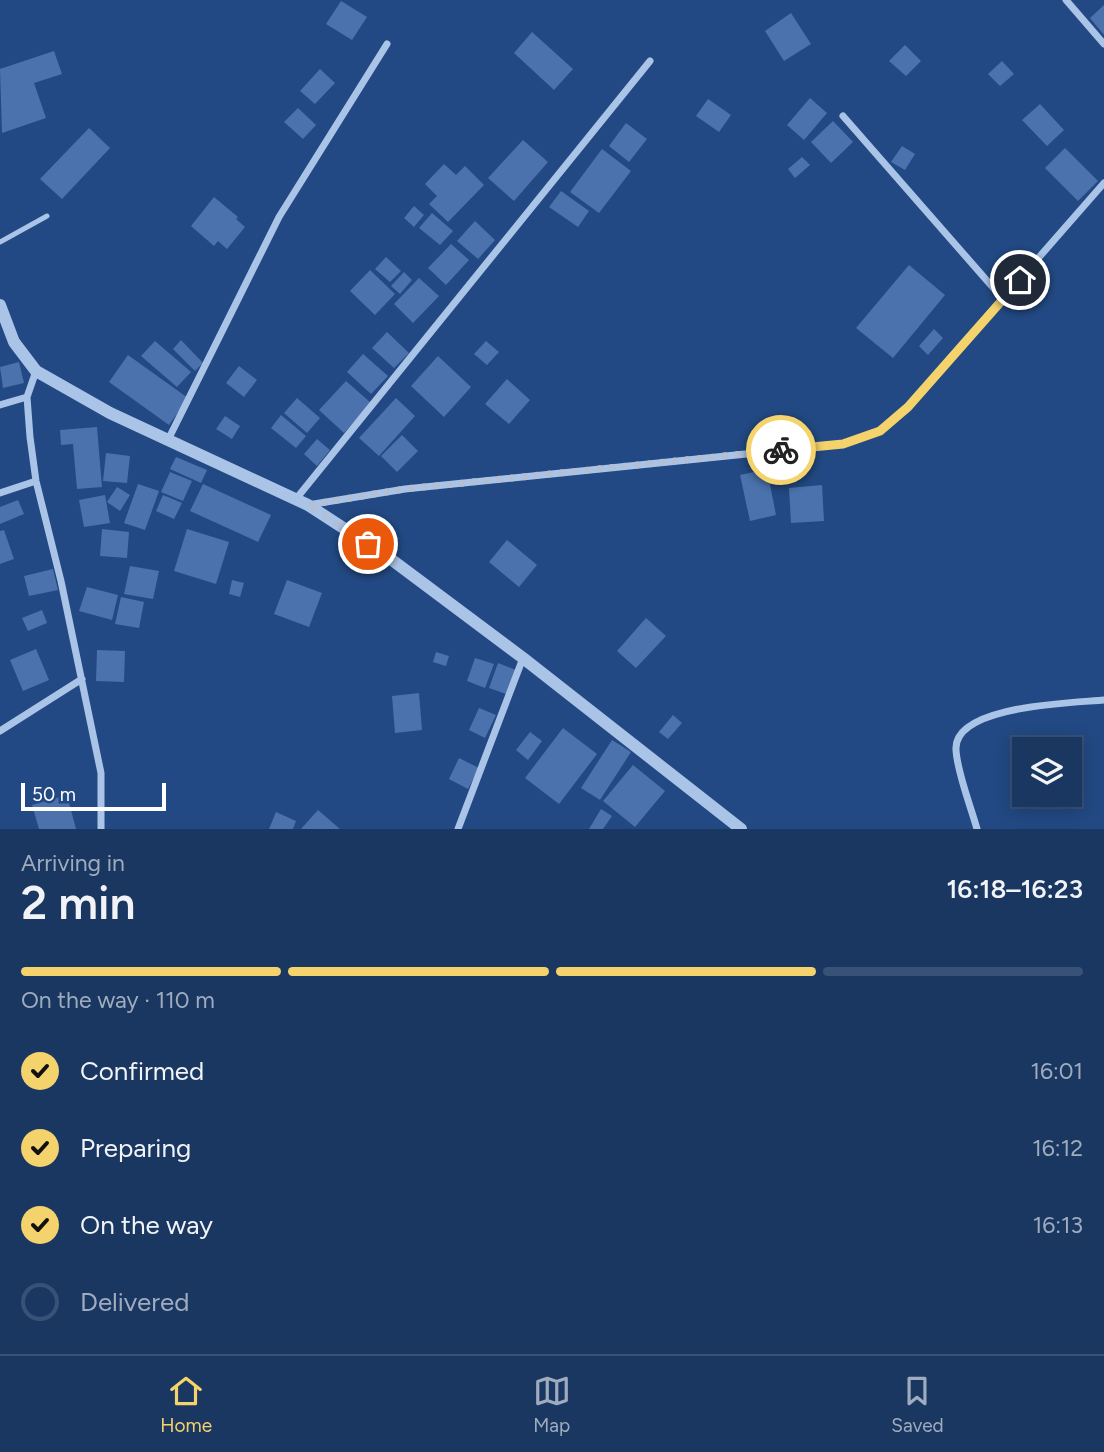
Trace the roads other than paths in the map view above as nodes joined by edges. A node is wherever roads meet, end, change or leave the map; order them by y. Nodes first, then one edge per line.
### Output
1 (1066, 0) edge
2 (387, 44) dead end
3 (1104, 44) edge
4 (650, 61) dead end
5 (843, 116) dead end
6 (1104, 183) edge
7 (47, 216) dead end
8 (0, 242) edge
9 (1003, 299) junction
10 (0, 306) edge
11 (36, 371) junction
12 (27, 397) junction
13 (0, 404) edge
14 (168, 440) junction
15 (36, 481) junction
16 (0, 493) edge
17 (302, 502) junction
18 (523, 658) junction
19 (82, 679) junction
20 (1104, 700) edge
21 (0, 731) edge
22 (101, 829) edge
23 (458, 829) edge
24 (741, 829) edge
25 (977, 829) edge

1 - 3 street
2 - 14 street
4 - 17 street
5 - 9 street
6 - 9 street
7 - 8 lane
9 - 17 street
10 - 11 street
11 - 12 street
11 - 14 street
12 - 13 street
12 - 15 street
14 - 17 street
15 - 16 street
15 - 19 street
17 - 18 street
18 - 23 street
18 - 24 street
19 - 21 street
19 - 22 street
20 - 25 street

